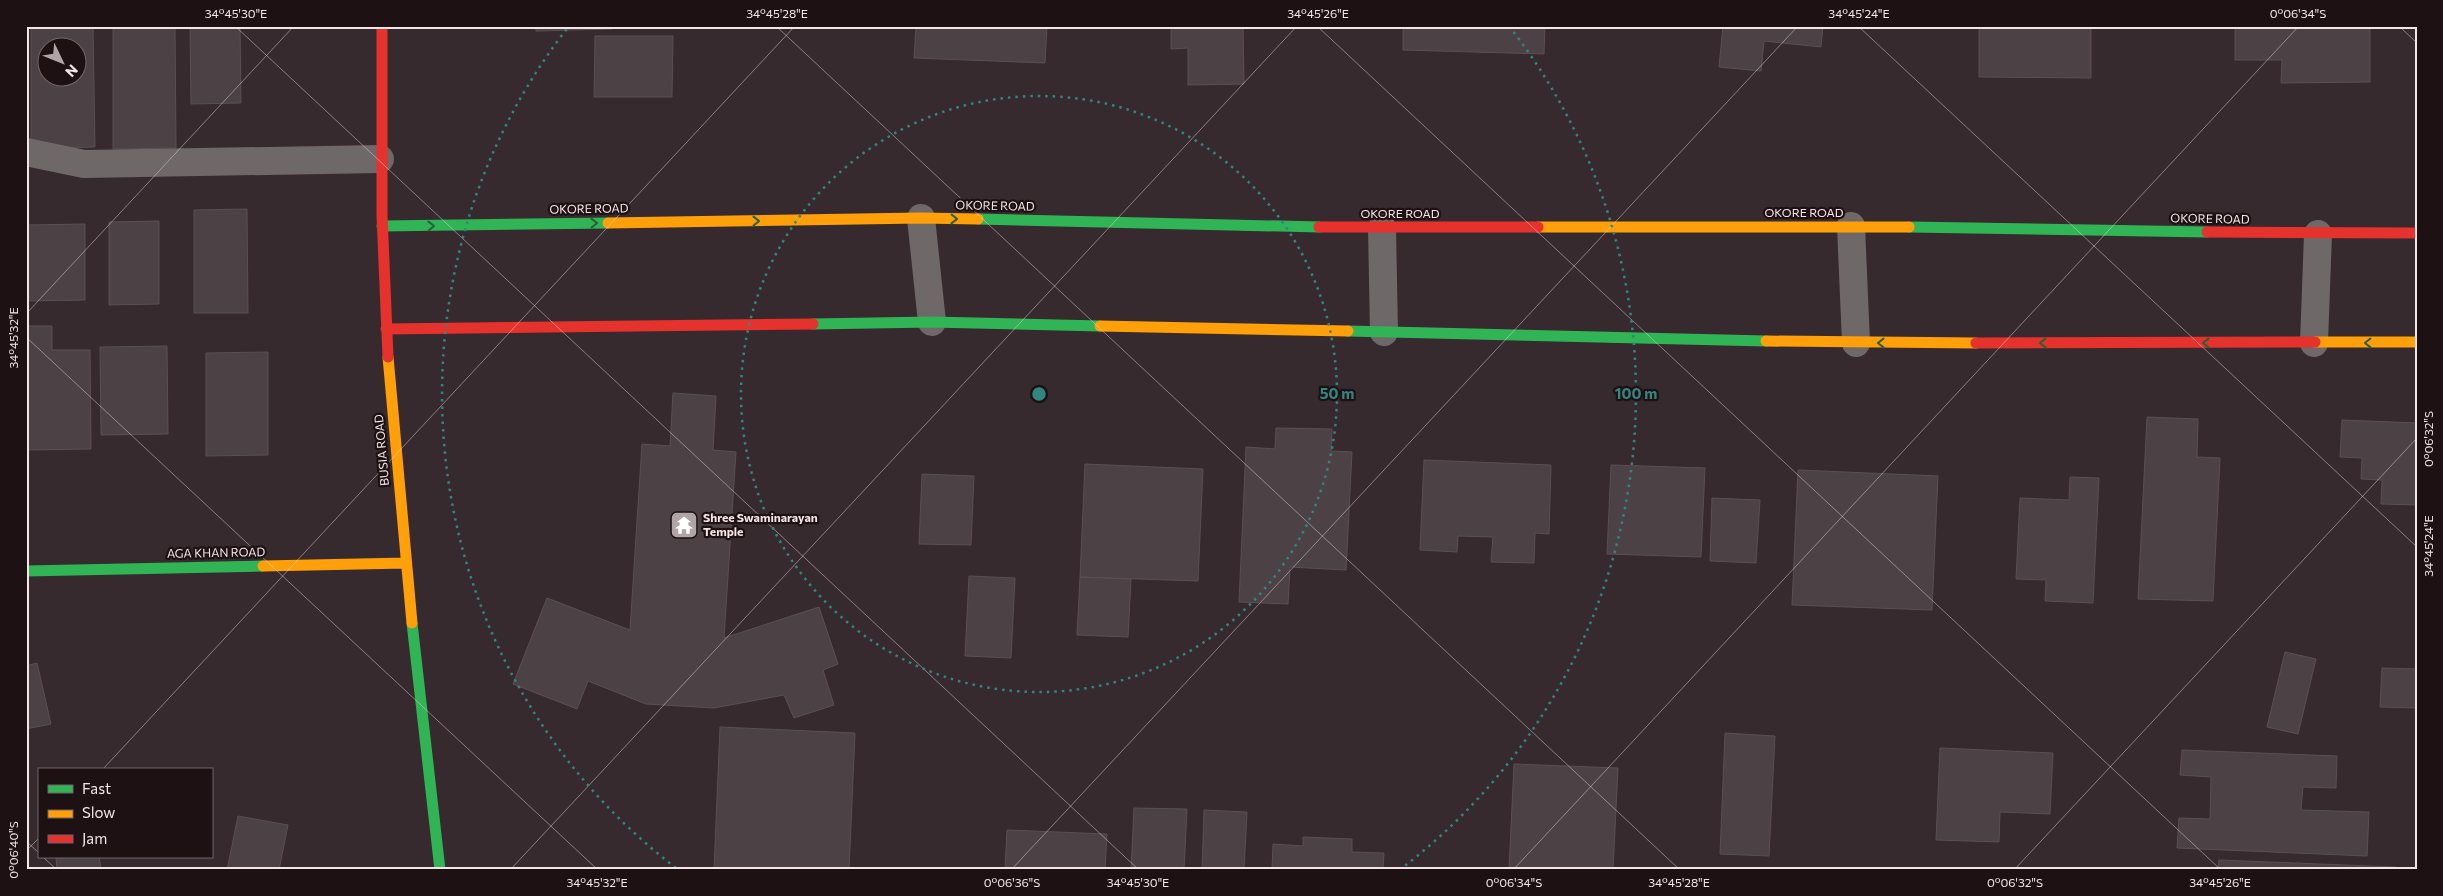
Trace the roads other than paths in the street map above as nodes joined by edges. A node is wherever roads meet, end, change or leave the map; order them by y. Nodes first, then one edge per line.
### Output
1 (382, 26) edge
2 (26, 152) edge
3 (380, 159) junction
4 (921, 218) junction
5 (382, 226) junction
6 (1851, 226) junction
7 (1382, 228) junction
8 (2417, 233) edge
9 (2318, 234) junction
10 (932, 322) junction
11 (386, 329) junction
12 (1384, 332) junction
13 (2417, 342) edge
14 (1856, 343) junction
15 (2314, 343) junction
16 (406, 563) junction
17 (26, 571) edge
18 (440, 870) edge

1 - 3 street, BUSIA ROAD
2 - 3 street
3 - 5 street, BUSIA ROAD
5 -> 4 street, OKORE ROAD
4 -> 7 street, OKORE ROAD
4 - 10 street
5 - 11 street, BUSIA ROAD
6 - 7 street, OKORE ROAD
6 - 9 street, OKORE ROAD
6 - 14 street
7 - 12 street
8 - 9 street, OKORE ROAD
9 - 15 street
10 - 11 street
10 - 12 street
11 - 16 street, BUSIA ROAD
12 - 14 street
13 -> 15 street
15 -> 14 street
16 - 17 street, AGA KHAN ROAD
16 - 18 street, BUSIA ROAD

